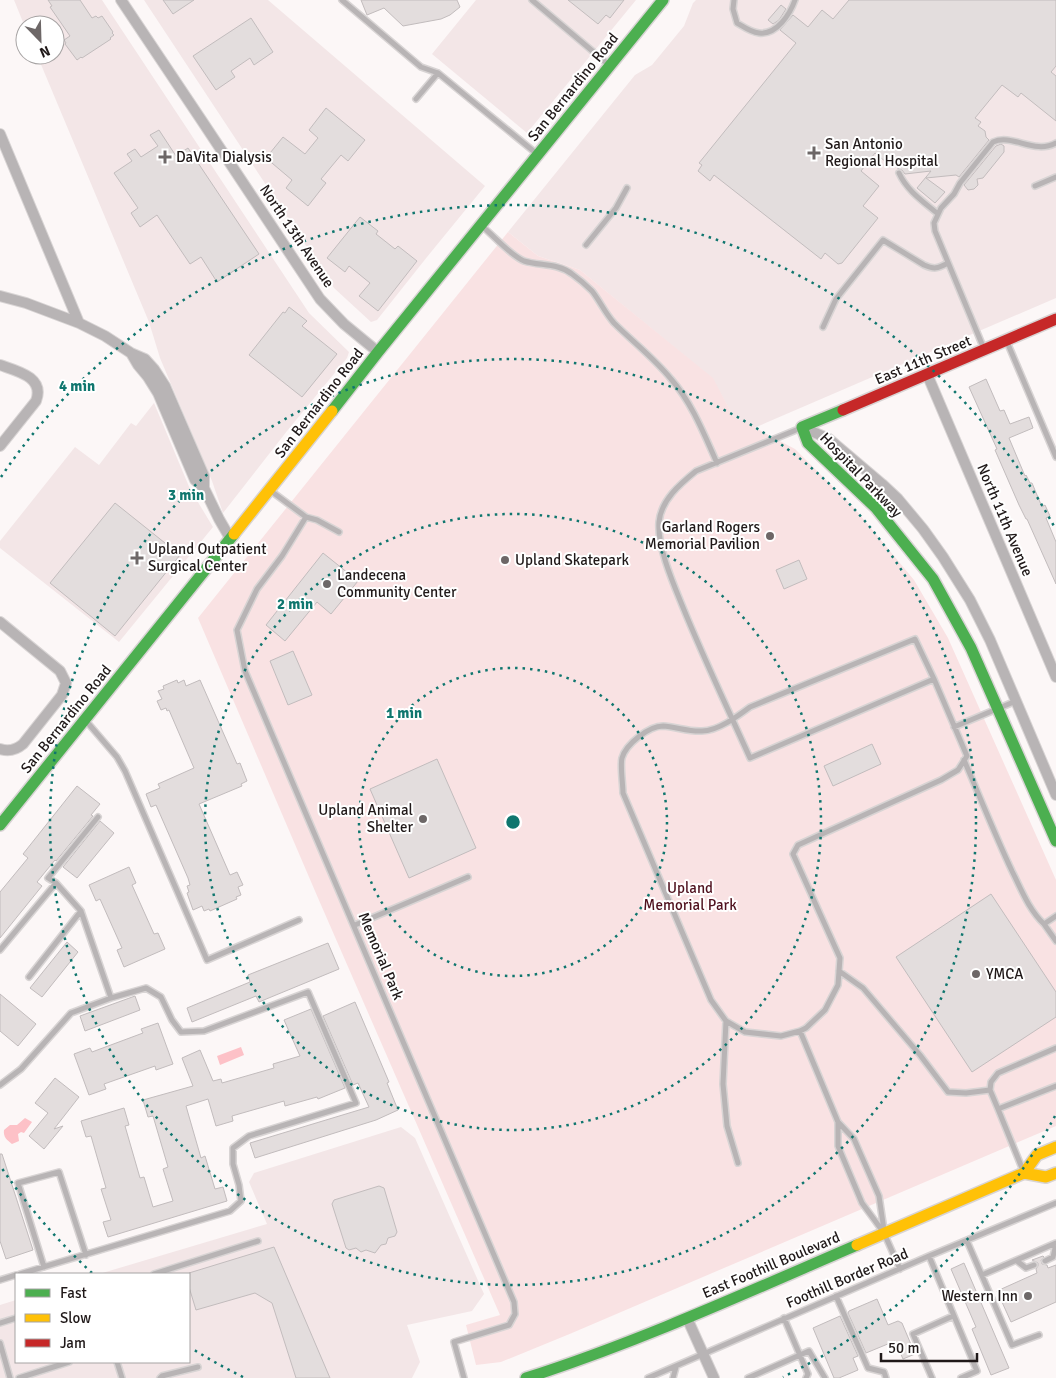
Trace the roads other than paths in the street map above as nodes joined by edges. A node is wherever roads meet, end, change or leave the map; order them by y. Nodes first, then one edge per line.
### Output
1 (121, 0) edge
2 (342, 0) edge
3 (532, 0) edge
4 (663, 0) edge
5 (734, 0) edge
6 (795, 0) edge
7 (610, 65) junction
8 (438, 73) junction
9 (416, 99) dead end
10 (0, 134) edge
11 (1056, 143) edge
12 (537, 155) junction
13 (899, 173) dead end
14 (1056, 177) edge
15 (1035, 186) dead end
16 (627, 188) dead end
17 (938, 214) junction
18 (481, 225) junction
19 (586, 245) dead end
20 (948, 263) junction
21 (0, 296) edge
22 (1056, 319) edge
23 (79, 323) junction
24 (823, 327) dead end
25 (1006, 340) junction
26 (985, 349) junction
27 (378, 352) junction
28 (0, 365) edge
29 (927, 374) junction
30 (802, 428) junction
31 (0, 446) edge
32 (1056, 456) edge
33 (717, 463) junction
34 (270, 490) junction
35 (306, 518) junction
36 (339, 532) dead end
37 (230, 538) junction
38 (0, 622) edge
39 (1056, 677) edge
40 (934, 679) junction
41 (1016, 701) junction
42 (998, 708) junction
43 (86, 720) junction
44 (733, 720) junction
45 (954, 727) junction
46 (0, 749) edge
47 (964, 760) junction
48 (1056, 795) edge
49 (98, 817) dead end
50 (0, 826) edge
51 (1056, 841) edge
52 (468, 877) dead end
53 (56, 883) junction
54 (81, 911) junction
55 (1056, 916) edge
56 (300, 920) dead end
57 (1044, 924) junction
58 (355, 925) junction
59 (1056, 940) edge
60 (0, 950) edge
61 (839, 971) junction
62 (29, 977) dead end
63 (110, 998) junction
64 (726, 1021) junction
65 (800, 1031) junction
66 (1056, 1048) edge
67 (0, 1085) edge
68 (1056, 1086) edge
69 (990, 1090) junction
70 (998, 1109) junction
71 (838, 1122) junction
72 (1056, 1147) edge
73 (738, 1163) dead end
74 (1024, 1173) junction
75 (1056, 1173) edge
76 (1056, 1203) edge
77 (884, 1233) junction
78 (258, 1241) dead end
79 (967, 1241) junction
80 (1056, 1243) edge
81 (86, 1254) junction
82 (929, 1256) junction
83 (1017, 1261) junction
84 (1045, 1261) dead end
85 (1034, 1266) dead end
86 (44, 1267) junction
87 (900, 1269) junction
88 (171, 1272) edge
89 (24, 1273) edge
90 (15, 1276) edge
91 (982, 1276) junction
92 (0, 1280) edge
93 (836, 1296) junction
94 (953, 1316) junction
95 (15, 1318) edge
96 (687, 1318) junction
97 (784, 1318) junction
98 (0, 1323) edge
99 (1039, 1335) dead end
100 (0, 1343) edge
101 (704, 1355) junction
102 (800, 1355) junction
103 (66, 1363) edge
104 (117, 1363) edge
105 (676, 1366) junction
106 (198, 1367) dead end
107 (10, 1378) edge
108 (18, 1378) edge
109 (122, 1378) edge
110 (160, 1378) edge
111 (464, 1378) edge
112 (526, 1378) edge
113 (648, 1378) edge
114 (673, 1378) edge
115 (714, 1378) edge
116 (748, 1378) edge
117 (806, 1378) edge
118 (825, 1378) edge
119 (886, 1378) edge
120 (932, 1378) edge
121 (961, 1378) edge

1 - 27 street, North 13th Avenue
2 - 8 lane
3 - 7 lane
4 - 7 street, San Bernardino Road
5 - 6 lane
7 - 12 street, San Bernardino Road
8 - 9 lane
8 - 12 lane
10 - 23 street
11 - 17 lane
12 - 18 street, San Bernardino Road
13 - 17 lane
14 - 15 lane
16 - 19 lane
17 - 20 lane
18 - 27 street, San Bernardino Road
18 - 33 lane
20 - 24 lane
20 - 26 lane
21 - 23 street
22 - 25 street, East 11th Street
23 - 37 street
25 - 26 street, East 11th Street
25 - 32 lane
26 - 29 street, East 11th Street
27 - 34 street, San Bernardino Road
28 - 31 street
29 - 30 street, East 11th Street
29 - 39 street, North 11th Avenue
30 - 33 lane
30 - 41 street, Hospital Parkway
30 - 42 street, Hospital Parkway
33 - 44 lane
34 - 35 lane
34 - 37 street, San Bernardino Road
35 - 36 lane
35 - 58 lane, Memorial Park
37 - 43 street, San Bernardino Road
38 - 46 street
40 - 44 lane
40 - 44 lane
40 - 45 lane
41 - 42 lane
41 - 48 street, Hospital Parkway
42 - 45 lane
42 - 51 street, Hospital Parkway
43 - 50 street, San Bernardino Road
43 - 56 lane
44 - 64 lane
45 - 47 lane
47 - 57 lane
47 - 61 lane
49 - 53 lane
52 - 58 lane
53 - 54 lane
53 - 60 lane
54 - 62 lane
54 - 63 lane
55 - 57 lane
57 - 59 lane
58 - 111 lane, Memorial Park
61 - 65 lane
61 - 69 lane
63 - 67 lane
63 - 81 lane
64 - 65 lane
64 - 73 lane
65 - 71 lane
66 - 69 lane
68 - 70 lane
69 - 70 lane
70 - 74 lane
71 - 77 lane
71 - 77 lane
72 - 74 street, East Foothill Boulevard
74 - 75 street
74 - 77 street, East Foothill Boulevard
76 - 79 lane, Foothill Border Road
77 - 87 lane
77 - 96 street, East Foothill Boulevard
78 - 88 lane
79 - 82 lane, Foothill Border Road
79 - 91 lane
80 - 83 lane
80 - 84 lane
81 - 86 lane
81 - 86 lane
82 - 87 lane, Foothill Border Road
82 - 94 lane
83 - 85 lane
83 - 91 lane
86 - 89 lane
87 - 93 lane, Foothill Border Road
90 - 92 lane
91 - 99 lane
93 - 97 lane, Foothill Border Road
93 - 119 lane
94 - 120 lane
94 - 121 lane
95 - 98 lane
96 - 101 street
96 - 112 street, East Foothill Boulevard
97 - 101 lane, Foothill Border Road
97 - 102 lane
100 - 107 lane
101 - 105 lane, Foothill Border Road
101 - 115 street
102 - 116 lane
102 - 117 lane
102 - 118 lane
103 - 108 lane
104 - 109 lane
105 - 113 lane, Foothill Border Road
105 - 114 lane
106 - 110 lane

